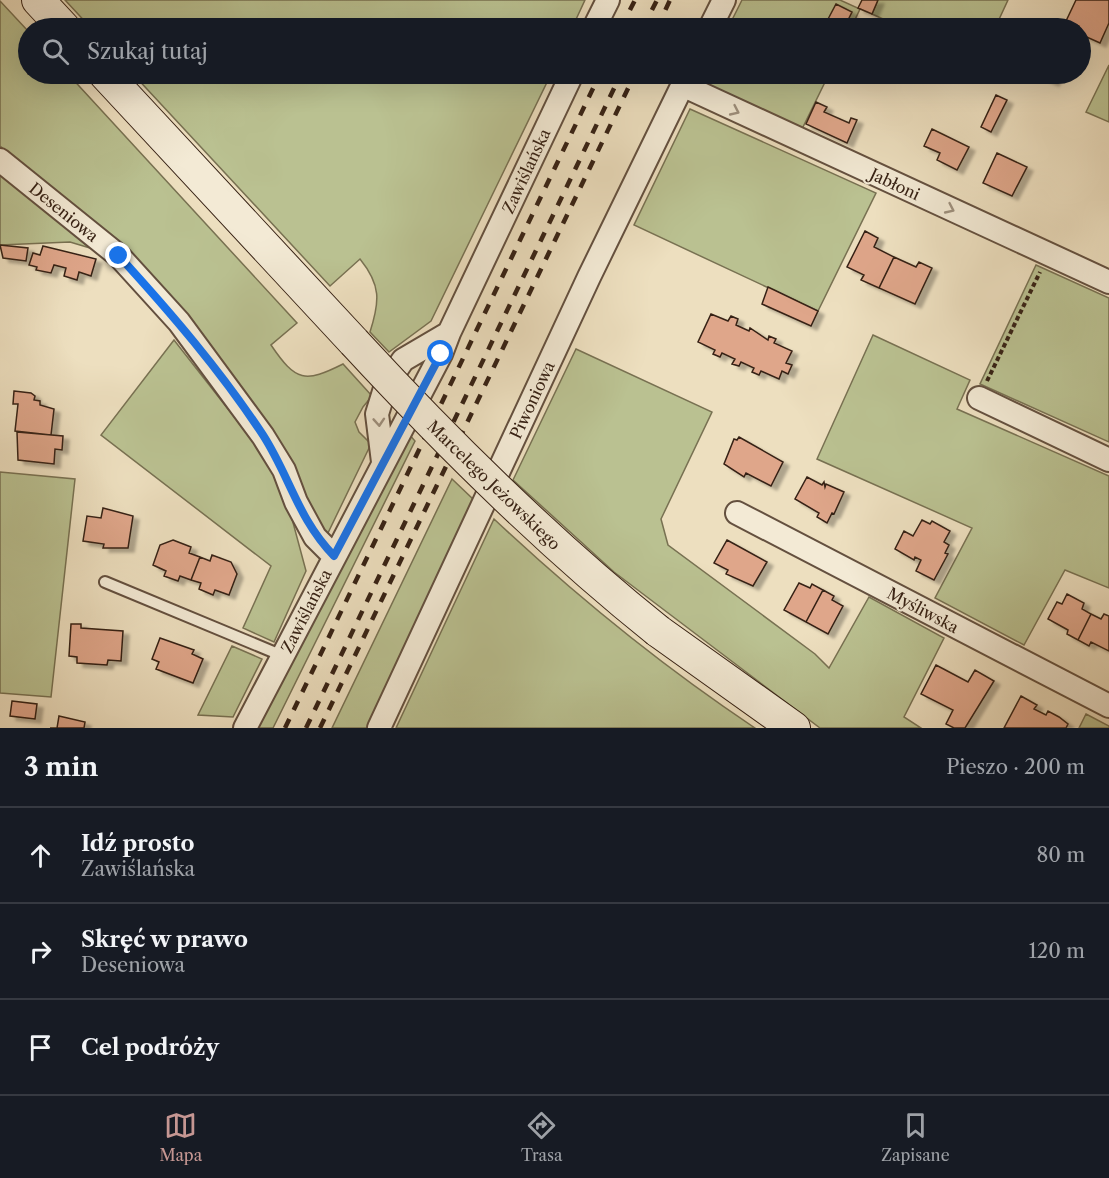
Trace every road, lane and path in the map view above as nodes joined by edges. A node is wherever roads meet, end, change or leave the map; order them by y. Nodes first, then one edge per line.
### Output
1 (38, 0) edge
2 (608, 0) edge
3 (724, 0) edge
4 (55, 18) edge
5 (599, 18) edge
6 (715, 18) edge
7 (114, 84) edge
8 (567, 84) edge
9 (683, 84) edge
10 (695, 84) edge
11 (0, 160) edge
12 (1049, 255) junction
13 (1109, 282) edge
14 (449, 333) junction
15 (979, 398) joint
16 (1109, 460) edge
17 (383, 462) junction
18 (737, 513) dead end
19 (334, 556) junction
20 (105, 582) dead end
21 (283, 656) junction
22 (1109, 706) edge
23 (245, 728) edge
24 (379, 728) edge
25 (794, 728) edge

1 - 4 street
2 - 5 street
3 - 6 street
7 - 25 street, Marcelego Jeżowskiego, bridge
8 - 14 street, Zawiślańska
9 - 24 street, Piwoniowa
10 -> 12 street, Jabłoni
11 - 19 street, Deseniowa
12 - 13 street, Jabłoni
12 - 15 path
14 - 17 street, Zawiślańska
14 -> 17 street
15 - 16 street
17 - 19 street, Zawiślańska
18 - 22 street, Myśliwska
19 - 21 street, Zawiślańska
20 - 21 lane
21 - 23 street, Zawiślańska

